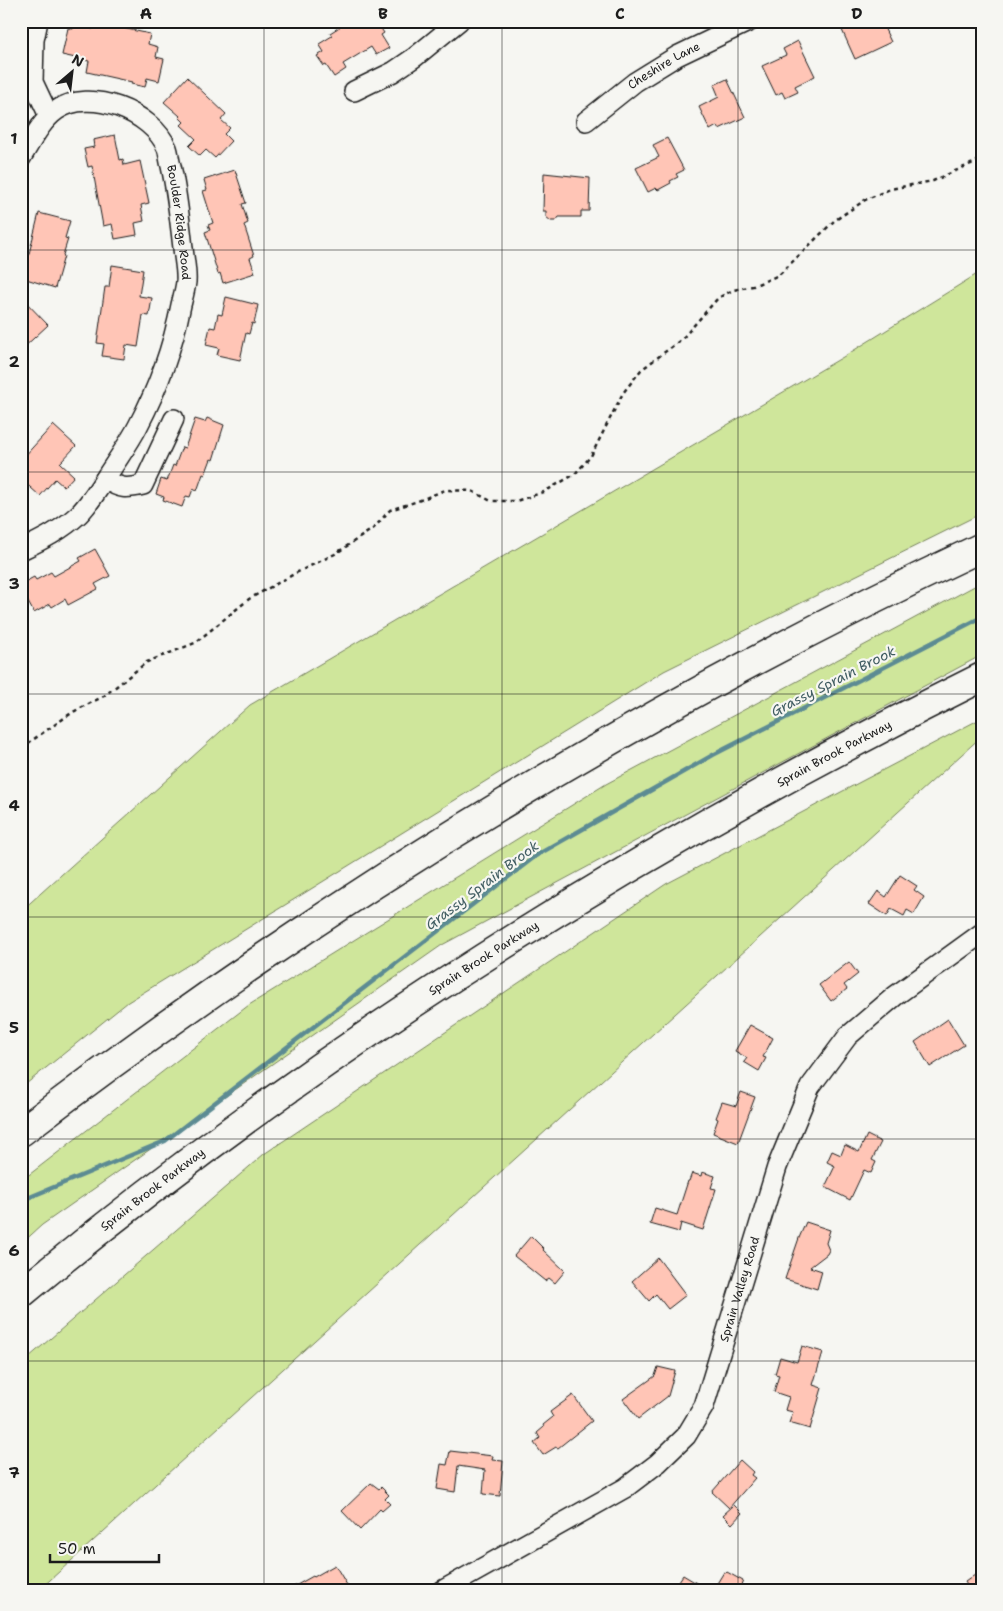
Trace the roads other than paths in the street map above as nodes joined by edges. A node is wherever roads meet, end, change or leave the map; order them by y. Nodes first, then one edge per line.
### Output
1 (38, 21) edge
2 (458, 21) edge
3 (750, 21) edge
4 (354, 91) dead end
5 (49, 116) junction
6 (586, 121) dead end
7 (21, 158) edge
8 (174, 420) dead end
9 (105, 479) junction
10 (982, 546) edge
11 (21, 550) edge
12 (982, 677) edge
13 (982, 932) edge
14 (21, 1132) edge
15 (21, 1294) edge
16 (442, 1590) edge

1 - 5 street
2 - 4 street
3 - 6 street, Cheshire Lane
5 - 7 street, Boulder Ridge Road
5 - 9 street, Boulder Ridge Road
8 - 9 street
9 - 11 street, Boulder Ridge Road
10 - 14 highway
12 - 15 highway, Sprain Brook Parkway
13 - 16 street, Sprain Valley Road

